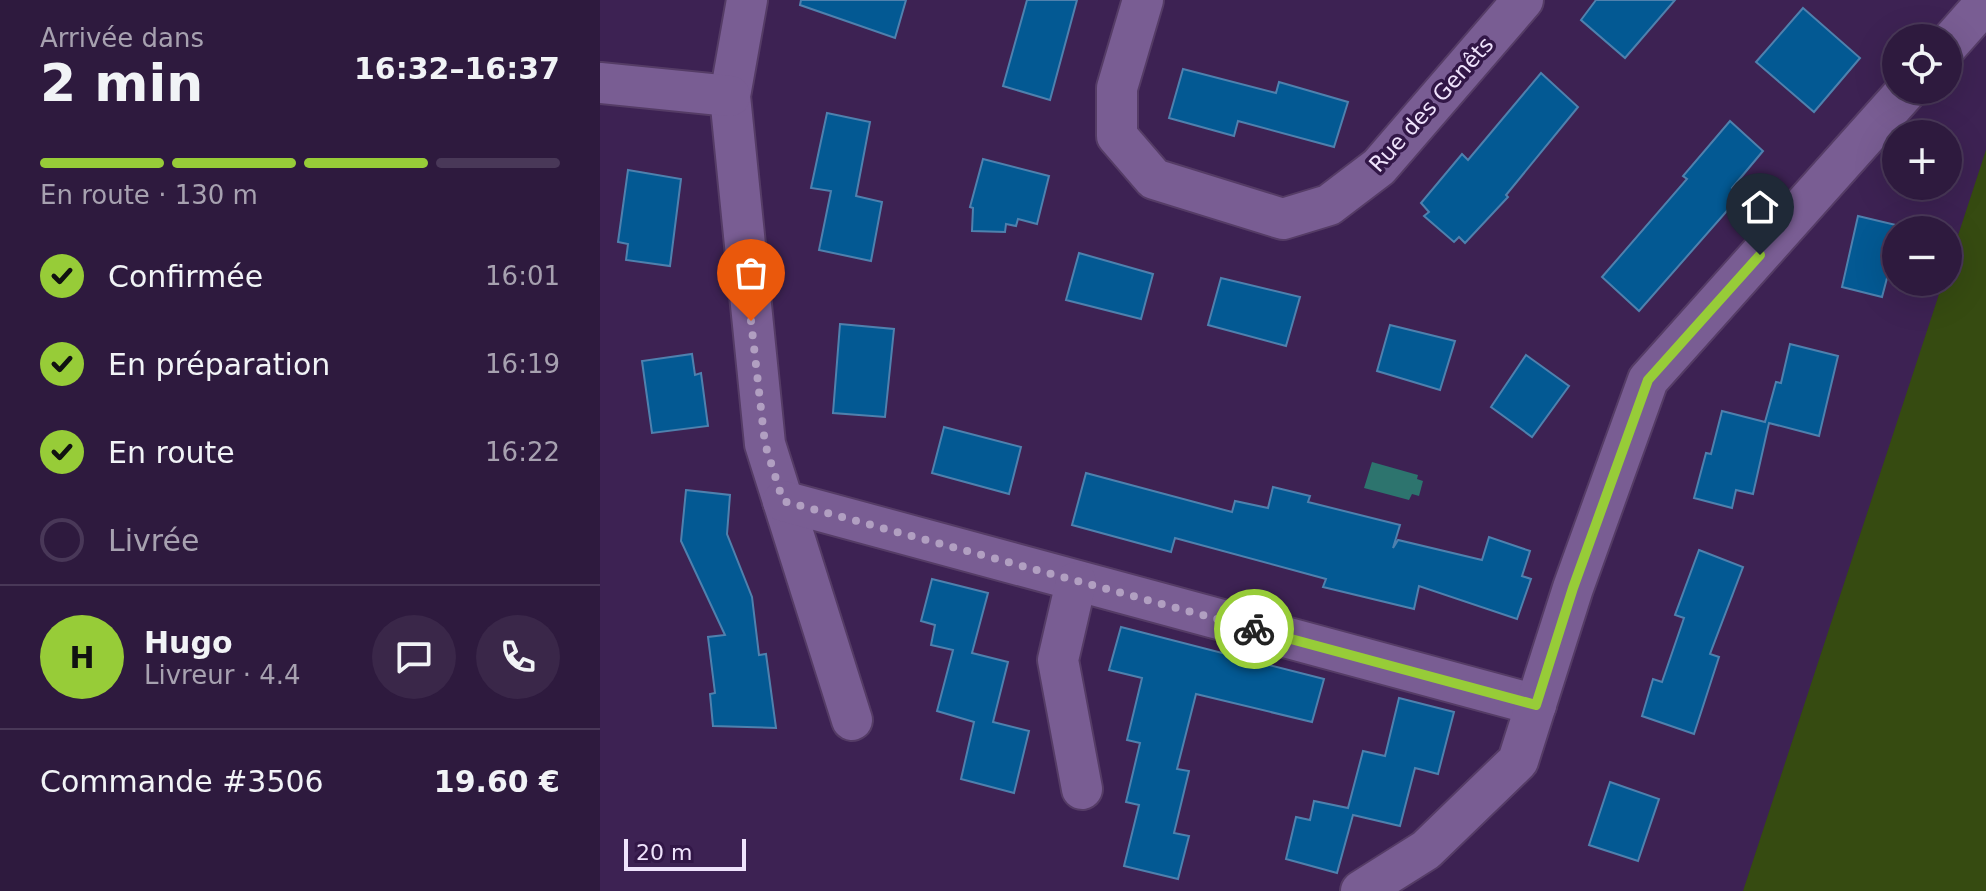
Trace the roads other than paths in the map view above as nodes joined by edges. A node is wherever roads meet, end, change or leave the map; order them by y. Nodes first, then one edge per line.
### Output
1 (747, 0) edge
2 (1143, 0) edge
3 (1523, 0) edge
4 (1986, 2) edge
5 (1962, 29) edge
6 (600, 83) edge
7 (730, 96) junction
8 (1894, 104) edge
9 (783, 501) junction
10 (1076, 582) junction
11 (1536, 705) junction
12 (852, 720) dead end
13 (1082, 789) dead end
14 (1361, 891) edge

1 - 7 street
2 - 3 street, Rue des Genêts
4 - 5 street
6 - 7 street
7 - 9 street
8 - 11 street
9 - 10 street
9 - 12 street
10 - 11 street
10 - 13 street
11 - 14 street

